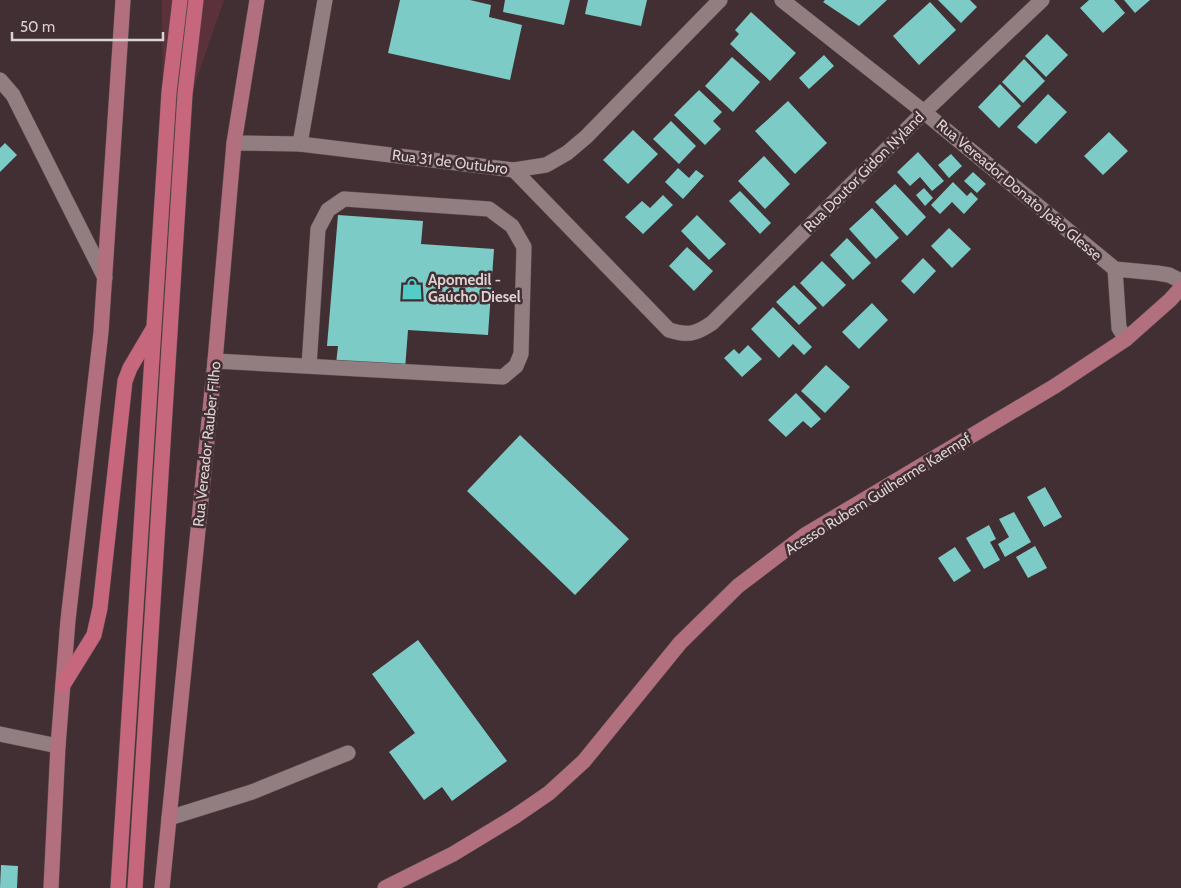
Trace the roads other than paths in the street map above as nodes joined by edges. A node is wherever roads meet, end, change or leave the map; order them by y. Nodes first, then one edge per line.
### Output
1 (122, 0) edge
2 (180, 0) edge
3 (196, 0) edge
4 (258, 0) edge
5 (325, 0) edge
6 (720, 0) edge
7 (782, 0) edge
8 (1042, 0) edge
9 (0, 80) edge
10 (924, 112) junction
11 (234, 144) junction
12 (300, 144) junction
13 (514, 170) junction
14 (1115, 269) junction
15 (104, 278) junction
16 (1181, 281) edge
17 (1181, 288) edge
18 (154, 328) junction
19 (1126, 339) junction
20 (215, 360) junction
21 (308, 366) junction
22 (63, 685) junction
23 (0, 734) edge
24 (58, 746) junction
25 (348, 752) dead end
26 (170, 818) junction
27 (51, 888) edge
28 (118, 888) edge
29 (134, 888) edge
30 (162, 888) edge
31 (385, 888) edge

1 - 15 main road
2 - 18 highway
3 - 29 highway
4 - 11 main road, Rua Vereador Rauber Filho
5 - 12 street
6 - 13 street, Rua 31 de Outubro
7 - 10 street, Rua Vereador Donato João Glesse
8 - 10 street, Rua Doutor Gidon Nyland
9 - 15 street
10 - 13 street, Rua Doutor Gidon Nyland
10 - 14 street, Rua Vereador Donato João Glesse
11 - 12 street, Rua 31 de Outubro
11 - 20 main road, Rua Vereador Rauber Filho
12 - 13 street, Rua 31 de Outubro
14 - 16 street, Rua Vereador Donato João Glesse
14 - 19 street, Rua Vereador Donato João Glesse
15 - 22 main road
17 - 19 main road, Acesso Rubem Guilherme Kaempf
18 - 22 highway
18 - 28 highway
19 - 31 main road, Acesso Rubem Guilherme Kaempf
20 - 21 street
20 - 26 main road, Rua Vereador Rauber Filho
21 - 21 street
22 - 24 main road
23 - 24 street
24 - 27 main road
25 - 26 street
26 - 30 main road, Rua Vereador Rauber Filho

